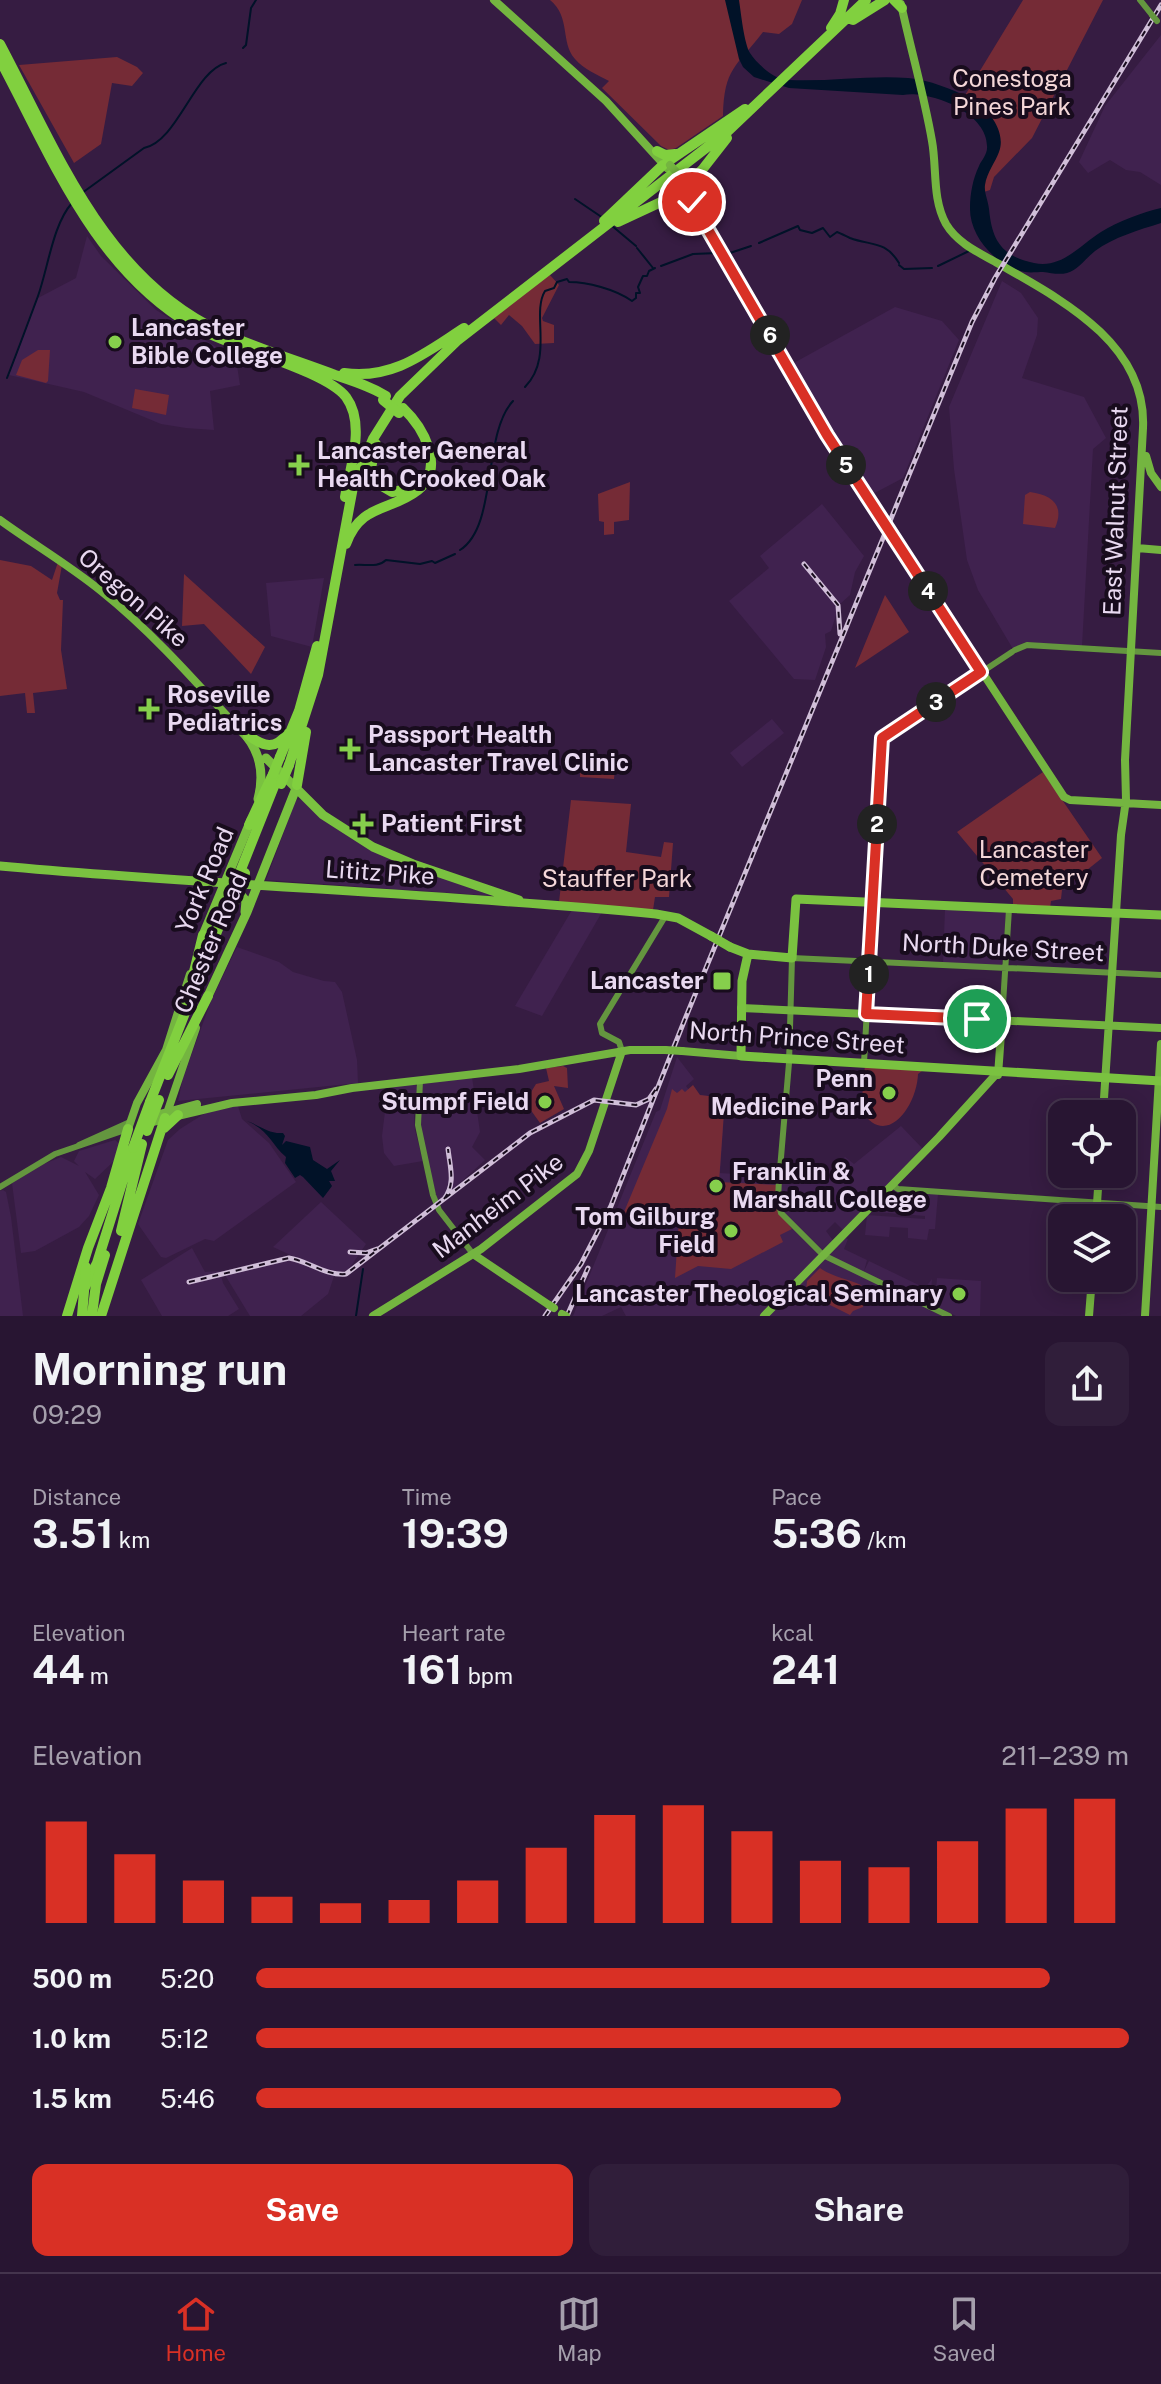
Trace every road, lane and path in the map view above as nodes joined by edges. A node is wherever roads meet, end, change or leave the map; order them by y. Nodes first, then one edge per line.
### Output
1 (494, 0) edge
2 (844, 0) edge
3 (864, 0) edge
4 (885, 0) edge
5 (1140, 0) edge
6 (900, 2) edge
7 (1157, 20) edge
8 (0, 44) edge
9 (812, 51) junction
10 (0, 60) edge
11 (765, 94) junction
12 (930, 122) junction
13 (654, 151) junction
14 (677, 154) junction
15 (667, 165) junction
16 (653, 173) junction
17 (696, 176) junction
18 (681, 182) junction
19 (667, 199) junction
20 (694, 200) junction
21 (609, 222) junction
22 (494, 310) junction
23 (484, 318) junction
24 (268, 350) junction
25 (300, 370) junction
26 (416, 378) junction
27 (384, 398) junction
28 (401, 411) junction
29 (1161, 487) edge
30 (0, 520) edge
31 (340, 535) junction
32 (1137, 548) junction
33 (1161, 550) edge
34 (335, 566) junction
35 (330, 612) junction
36 (1131, 651) junction
37 (1161, 653) edge
38 (981, 672) junction
39 (318, 675) junction
40 (299, 711) junction
41 (248, 736) junction
42 (278, 759) junction
43 (261, 768) junction
44 (301, 771) junction
45 (277, 779) junction
46 (296, 787) junction
47 (306, 796) junction
48 (1125, 803) junction
49 (1161, 805) edge
50 (287, 810) junction
51 (249, 825) junction
52 (0, 866) edge
53 (239, 869) junction
54 (202, 883) junction
55 (224, 884) junction
56 (261, 886) junction
57 (503, 896) junction
58 (231, 902) junction
59 (873, 903) junction
60 (215, 905) junction
61 (1009, 909) junction
62 (1116, 913) junction
63 (666, 915) junction
64 (1161, 915) edge
65 (243, 923) junction
66 (203, 935) junction
67 (748, 954) junction
68 (792, 958) junction
69 (869, 962) junction
70 (1006, 968) junction
71 (1112, 973) junction
72 (1161, 975) edge
73 (208, 996) joint
74 (741, 1008) junction
75 (790, 1010) junction
76 (866, 1014) junction
77 (183, 1020) junction
78 (1002, 1020) junction
79 (1109, 1025) junction
80 (1161, 1028) edge
81 (1161, 1044) edge
82 (622, 1051) junction
83 (736, 1055) junction
84 (787, 1059) junction
85 (864, 1063) junction
86 (999, 1071) junction
87 (173, 1078) junction
88 (1105, 1078) junction
89 (420, 1081) junction
90 (1160, 1081) edge
91 (320, 1092) junction
92 (174, 1094) junction
93 (151, 1098) junction
94 (1104, 1100) edge
95 (187, 1106) junction
96 (170, 1115) junction
97 (123, 1128) junction
98 (130, 1147) junction
99 (152, 1159) junction
100 (892, 1185) junction
101 (0, 1187) edge
102 (1098, 1188) edge
103 (1097, 1202) junction
104 (1156, 1206) edge
105 (125, 1239) junction
106 (473, 1254) junction
107 (823, 1255) junction
108 (96, 1286) junction
109 (1091, 1292) edge
110 (558, 1311) edge
111 (69, 1316) edge
112 (89, 1316) edge
113 (373, 1316) edge
114 (764, 1316) edge
115 (949, 1316) edge
116 (1089, 1316) edge
117 (1145, 1316) edge

1 - 13 main road
2 - 9 highway
3 - 9 highway
4 - 9 highway
5 - 7 main road
6 - 12 main road, East Walnut Street
8 - 24 highway
9 - 11 highway
10 - 25 highway
11 - 14 highway
11 - 17 highway
11 - 21 highway
12 - 29 main road, East Walnut Street
12 - 32 main road, East Walnut Street
13 - 14 highway
13 - 15 main road
13 - 16 highway
14 - 15 highway
15 - 16 highway
15 - 18 main road, bridge
16 - 21 highway
17 - 18 highway
17 - 20 highway
18 - 19 highway
18 - 20 main road
19 - 20 highway
19 - 21 highway
20 - 38 main road
21 - 22 highway
21 - 22 highway
22 - 23 highway
23 - 24 highway
23 - 26 highway
23 - 31 highway
24 - 27 highway
25 - 27 highway
25 - 31 highway
26 - 28 highway
26 - 35 highway
27 - 28 highway, bridge
28 - 35 highway
30 - 41 main road, Oregon Pike
31 - 34 highway
32 - 33 main road
32 - 36 main road, East Walnut Street
34 - 40 highway
34 - 42 highway
35 - 39 highway
36 - 37 main road
36 - 38 main road
36 - 48 main road, East Walnut Street
38 - 48 main road
38 - 59 main road
39 - 42 highway
39 - 44 highway
40 - 41 highway
40 - 42 highway
41 - 42 main road, Oregon Pike
41 - 43 highway
42 - 43 highway, York Road
42 - 45 highway, bridge
42 - 46 highway, Oregon Pike
43 - 51 highway, York Road
44 - 46 highway
44 - 47 highway
45 - 51 highway
45 - 53 highway
46 - 47 highway, Oregon Pike
46 - 50 highway, Chester Road
47 - 50 highway
47 - 57 highway, Oregon Pike
48 - 49 main road
48 - 62 main road, East Walnut Street
50 - 56 highway, Chester Road
51 - 53 highway, York Road
52 - 54 highway, Lititz Pike
53 - 54 highway
53 - 55 highway, York Road
53 - 58 highway, bridge
54 - 55 highway, Lititz Pike
54 - 60 highway
55 - 56 highway, Lititz Pike
55 - 60 highway, York Road
56 - 57 highway, Lititz Pike
56 - 65 highway, Chester Road
57 - 63 highway, Oregon Pike
58 - 77 highway
58 - 87 highway
59 - 61 highway
59 - 68 highway
59 - 69 main road
60 - 65 highway
60 - 66 highway, York Road
61 - 62 highway
61 - 70 main road
62 - 64 highway
62 - 71 main road, East Walnut Street
63 - 67 highway, bridge
63 - 82 main road
65 - 73 highway, Chester Road
66 - 77 highway
66 - 93 main road, York Road
67 - 68 highway, North Duke Street
67 - 74 highway
68 - 69 main road, North Duke Street
68 - 75 main road
69 - 70 main road, North Duke Street
69 - 76 main road
70 - 71 main road, North Duke Street
70 - 78 main road
71 - 72 main road, North Duke Street
71 - 79 main road, East Walnut Street
73 - 87 highway
74 - 75 main road
74 - 83 highway
75 - 76 main road
75 - 84 main road
76 - 78 main road
76 - 85 main road
77 - 93 highway
78 - 79 main road
78 - 86 main road
79 - 80 main road
79 - 88 main road, East Walnut Street
81 - 90 main road
82 - 83 main road, North Prince Street, bridge
82 - 89 main road, North Prince Street
82 - 106 main road, Manheim Pike
83 - 84 highway, North Prince Street
84 - 85 highway, North Prince Street
84 - 107 main road
85 - 86 highway, North Prince Street
86 - 88 highway, North Prince Street
86 - 100 main road
87 - 92 main road
87 - 93 highway
87 - 93 main road
88 - 90 highway, North Prince Street
88 - 94 main road, East Walnut Street
89 - 91 main road, North Prince Street
89 - 106 main road
90 - 104 main road
91 - 95 main road
91 - 96 main road
92 - 95 main road
92 - 96 main road
93 - 97 main road, York Road
93 - 98 highway, bridge
95 - 96 main road
96 - 97 main road
96 - 99 highway
97 - 98 highway
97 - 101 main road
98 - 99 highway
98 - 108 highway
98 - 111 highway
98 - 112 highway, bridge
98 - 112 highway, bridge
99 - 105 highway
100 - 103 main road
100 - 107 main road
102 - 103 main road
103 - 104 main road
104 - 117 main road
105 - 108 highway
105 - 112 highway
106 - 110 main road
106 - 113 main road, Manheim Pike
107 - 114 main road
107 - 115 main road
108 - 112 highway
109 - 116 main road

